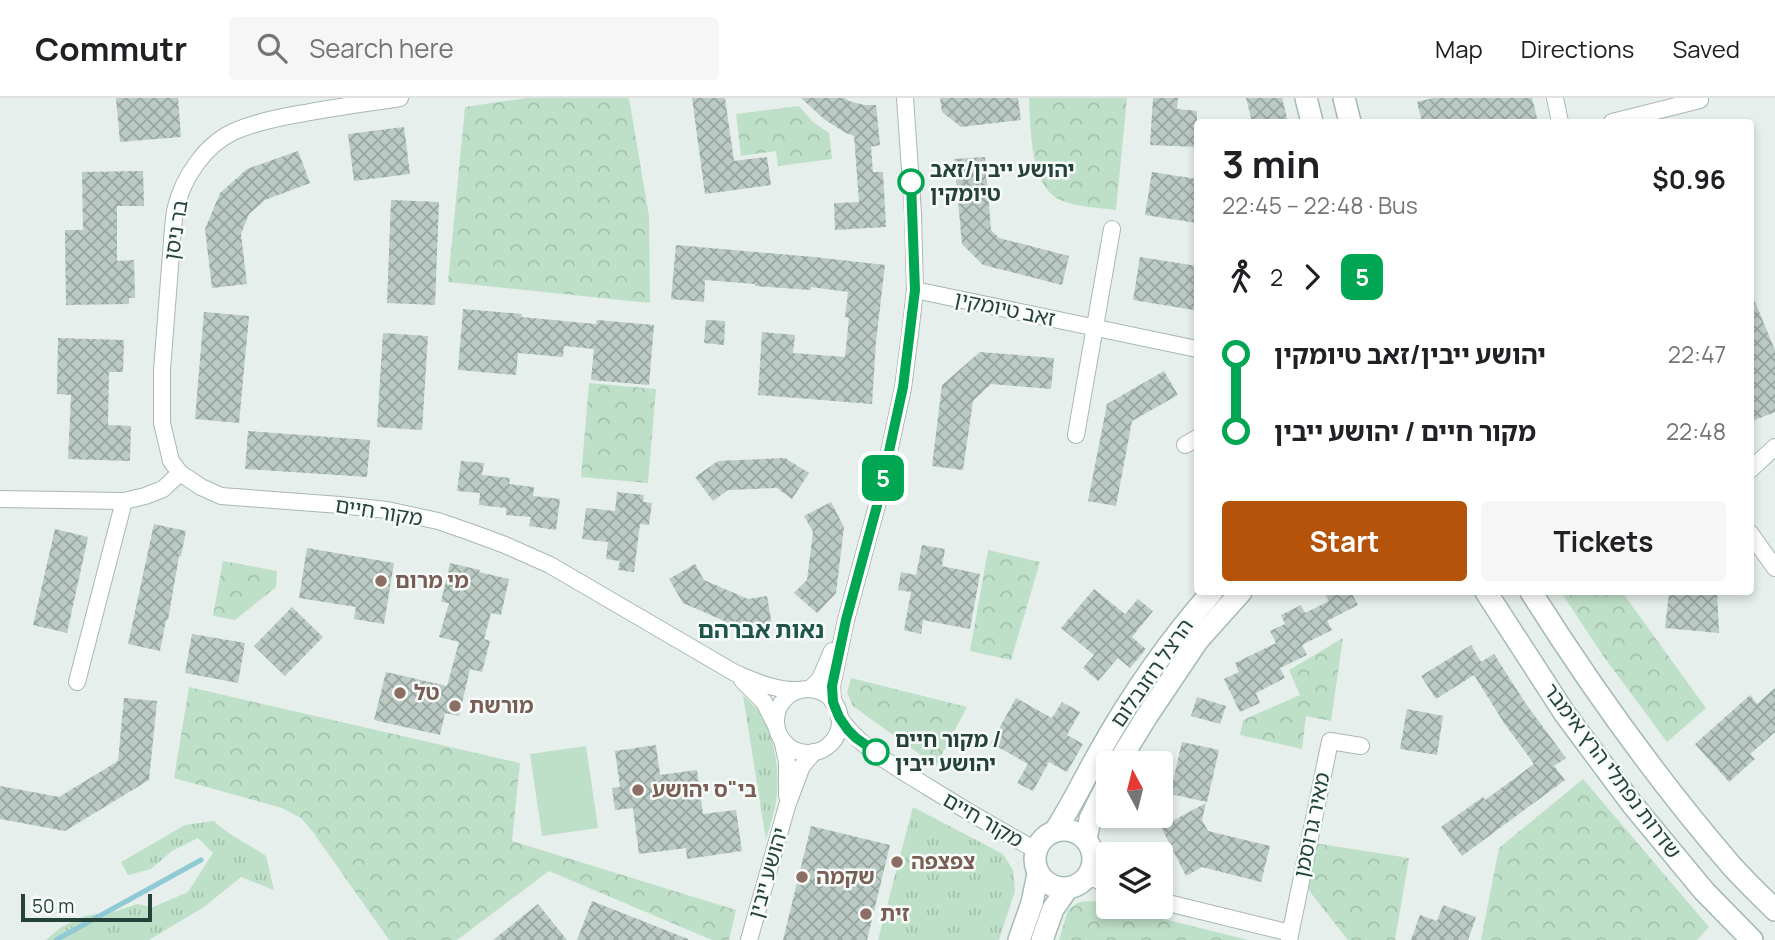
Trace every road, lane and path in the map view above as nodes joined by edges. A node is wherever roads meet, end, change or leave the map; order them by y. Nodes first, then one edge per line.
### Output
1 (400, 98) edge
2 (905, 98) edge
3 (1306, 98) edge
4 (1345, 98) edge
5 (1555, 98) edge
6 (1700, 100) edge
7 (1311, 119) edge
8 (1349, 119) edge
9 (1559, 119) edge
10 (1624, 119) edge
11 (1112, 229) dead end
12 (915, 290) junction
13 (1095, 327) junction
14 (1194, 348) edge
15 (1076, 435) dead end
16 (1775, 447) edge
17 (1754, 466) edge
18 (180, 473) junction
19 (0, 499) edge
20 (124, 501) junction
21 (1754, 539) edge
22 (1775, 568) edge
23 (1209, 595) edge
24 (1238, 595) edge
25 (1488, 595) edge
26 (1533, 595) edge
27 (846, 620) junction
28 (735, 674) junction
29 (77, 682) dead end
30 (805, 690) junction
31 (836, 710) junction
32 (780, 734) junction
33 (1360, 746) dead end
34 (819, 750) junction
35 (1125, 751) edge
36 (896, 767) junction
37 (788, 806) junction
38 (1096, 807) edge
39 (1055, 831) junction
40 (1086, 840) junction
41 (1035, 850) junction
42 (1038, 874) junction
43 (1088, 876) junction
44 (1096, 880) edge
45 (1067, 889) junction
46 (1173, 905) edge
47 (1775, 910) edge
48 (1289, 937) edge
49 (749, 940) edge
50 (1019, 940) edge
51 (1042, 940) edge
52 (1752, 940) edge

1 - 18 street, בר ניסן
2 - 12 street
3 - 7 main road
4 - 8 main road
5 - 9 street
6 - 10 street
11 - 13 street
12 - 13 street, זאב טיומקין
12 - 27 street
13 - 14 street, זאב טיומקין
13 - 15 street
16 - 17 street
18 - 20 street
18 - 28 street, מקור חיים
19 - 20 street
20 - 29 street
21 - 22 street
23 - 39 main road, הרצל רוזנבלום
24 - 35 main road, הרצל רוזנבלום
25 - 52 main road, שדרות נפתלי הרץ אימבר
26 - 47 main road, שדרות נפתלי הרץ אימבר
27 - 30 street
27 - 31 street
28 - 30 street, מקור חיים
28 - 32 street, מקור חיים
30 - 31 street
30 - 32 street
31 - 34 street
31 - 36 street, מקור חיים
32 - 34 street
32 - 37 street, יהושע ייבין
33 - 48 street, מאיר גרוסמן
34 - 36 street, מקור חיים
34 - 37 street, יהושע ייבין
36 - 41 street, מקור חיים
37 - 49 street, יהושע ייבין
38 - 40 main road
39 - 40 main road
39 - 41 main road
40 - 43 main road
41 - 42 main road
42 - 45 main road
42 - 50 main road
43 - 44 street
43 - 45 main road
45 - 51 main road
46 - 48 street

